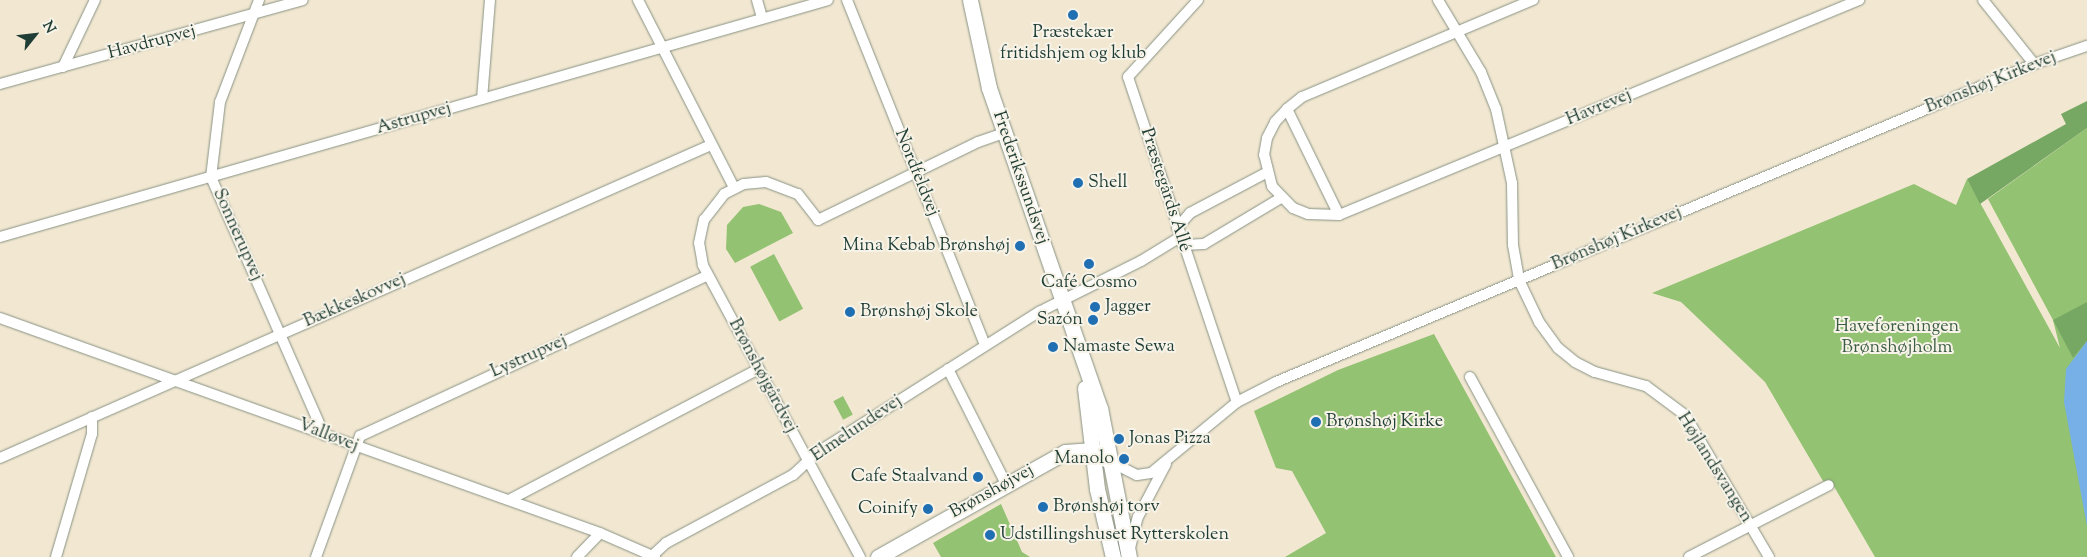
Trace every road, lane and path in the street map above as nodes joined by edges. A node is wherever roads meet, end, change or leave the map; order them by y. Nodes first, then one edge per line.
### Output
1 (95, 0) edge
2 (259, 0) edge
3 (303, 0) edge
4 (490, 0) edge
5 (638, 0) edge
6 (757, 0) edge
7 (828, 0) edge
8 (847, 0) edge
9 (970, 0) edge
10 (1198, 0) edge
11 (1438, 0) edge
12 (1533, 0) edge
13 (1859, 0) edge
14 (1984, 0) edge
15 (252, 16) junction
16 (762, 18) junction
17 (1460, 32) junction
18 (2087, 46) edge
19 (661, 47) junction
20 (2034, 64) junction
21 (63, 67) junction
22 (0, 84) edge
23 (482, 99) junction
24 (1287, 108) junction
25 (1004, 133) junction
26 (711, 144) junction
27 (1506, 147) junction
28 (916, 172) junction
29 (1266, 173) junction
30 (211, 177) junction
31 (734, 188) junction
32 (1281, 198) junction
33 (1339, 215) junction
34 (0, 237) edge
35 (1180, 237) junction
36 (708, 275) junction
37 (1519, 280) junction
38 (1062, 300) junction
39 (0, 318) edge
40 (281, 334) junction
41 (985, 346) junction
42 (1080, 354) junction
43 (759, 369) junction
44 (948, 369) junction
45 (1470, 377) dead end
46 (178, 380) junction
47 (1237, 402) junction
48 (92, 417) junction
49 (324, 435) junction
50 (356, 446) junction
51 (1093, 450) junction
52 (0, 458) edge
53 (808, 462) junction
54 (1109, 462) junction
55 (1166, 464) junction
56 (1006, 484) junction
57 (1829, 485) dead end
58 (509, 500) junction
59 (1749, 524) junction
60 (600, 533) junction
61 (654, 556) edge
62 (1128, 556) edge
63 (56, 557) edge
64 (316, 557) edge
65 (577, 557) edge
66 (860, 557) edge
67 (878, 557) edge
68 (1113, 557) edge
69 (1568, 557) edge
70 (1689, 557) edge
71 (1769, 557) edge

1 - 21 street
2 - 15 street, Sonnerupvej
3 - 15 street, Havdrupvej
4 - 23 street
5 - 19 street
6 - 16 street
7 - 16 street, Astrupvej
8 - 28 street, Nordfeldvej
9 - 25 main road, Frederikssundsvej
10 - 35 street, Præstegårds Allé
11 - 17 street, Højlandsvangen
12 - 17 street
13 - 27 street, Havrevej
14 - 20 street
15 - 21 street, Havdrupvej
15 - 30 street, Sonnerupvej
16 - 19 street, Astrupvej
17 - 24 street
17 - 27 street, Højlandsvangen
18 - 20 street, Brønshøj Kirkevej
19 - 23 street, Astrupvej
19 - 26 street
20 - 37 street, Brønshøj Kirkevej
21 - 22 street, Havdrupvej
23 - 30 street, Astrupvej
24 - 29 street
24 - 33 street
25 - 28 street
25 - 38 main road, Frederikssundsvej
26 - 31 street
26 - 40 street, Bækkeskovvej
27 - 33 street, Havrevej
27 - 37 street, Højlandsvangen
28 - 31 street
28 - 41 street, Nordfeldvej
29 - 32 street
29 - 35 street
30 - 34 street, Astrupvej
30 - 40 street, Sonnerupvej
31 - 36 street, Brønshøjgårdvej
32 - 33 street
32 - 35 street
35 - 38 street, Elmelundevej
35 - 47 street, Præstegårds Allé
36 - 43 street, Brønshøjgårdvej
36 - 50 street, Lystrupvej
37 - 47 street, Brønshøj Kirkevej
37 - 59 street, Højlandsvangen
38 - 41 street, Elmelundevej
38 - 42 main road, Frederikssundsvej
39 - 46 street, Valløvej
40 - 46 street, Bækkeskovvej
40 - 49 street, Sonnerupvej
41 - 44 street, Elmelundevej
42 - 51 main road, Frederikssundsvej
42 - 54 main road, Frederikssundsvej
43 - 53 street, Brønshøjgårdvej
43 - 58 street
44 - 53 street, Elmelundevej
44 - 56 street
45 - 69 street
46 - 48 street, Bækkeskovvej
46 - 49 street, Valløvej
47 - 55 street, Brønshøj Kirkevej
48 - 52 street, Bækkeskovvej
48 - 63 street
49 - 50 street, Valløvej
50 - 58 street, Valløvej
50 - 64 street
51 - 54 main road
51 - 56 main road, Brønshøjvej
51 - 68 main road, Frederikssundsvej
53 - 61 street, Elmelundevej
53 - 66 street, Brønshøjgårdvej
54 - 55 street, Brønshøj Kirkevej
54 - 62 main road, Frederikssundsvej
55 - 62 street, Brønshøj Kirkevej
56 - 67 main road, Brønshøjvej
57 - 59 street
58 - 60 street, Valløvej
59 - 70 street
59 - 71 street, Højlandsvangen
60 - 61 street, Valløvej
60 - 65 street

